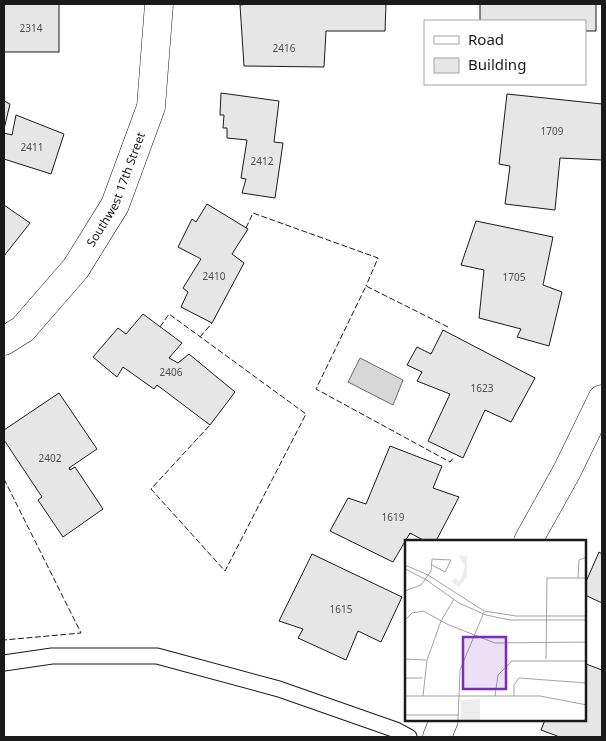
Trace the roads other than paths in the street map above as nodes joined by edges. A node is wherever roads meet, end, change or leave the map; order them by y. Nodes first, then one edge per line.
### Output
1 (159, 4) edge
2 (4, 342) edge
3 (602, 398) edge
4 (529, 540) edge
5 (4, 663) edge
6 (444, 721) edge
7 (409, 737) edge
8 (437, 737) edge

1 - 2 street, Southwest 17th Street
3 - 4 street
5 - 7 lane
6 - 8 street

